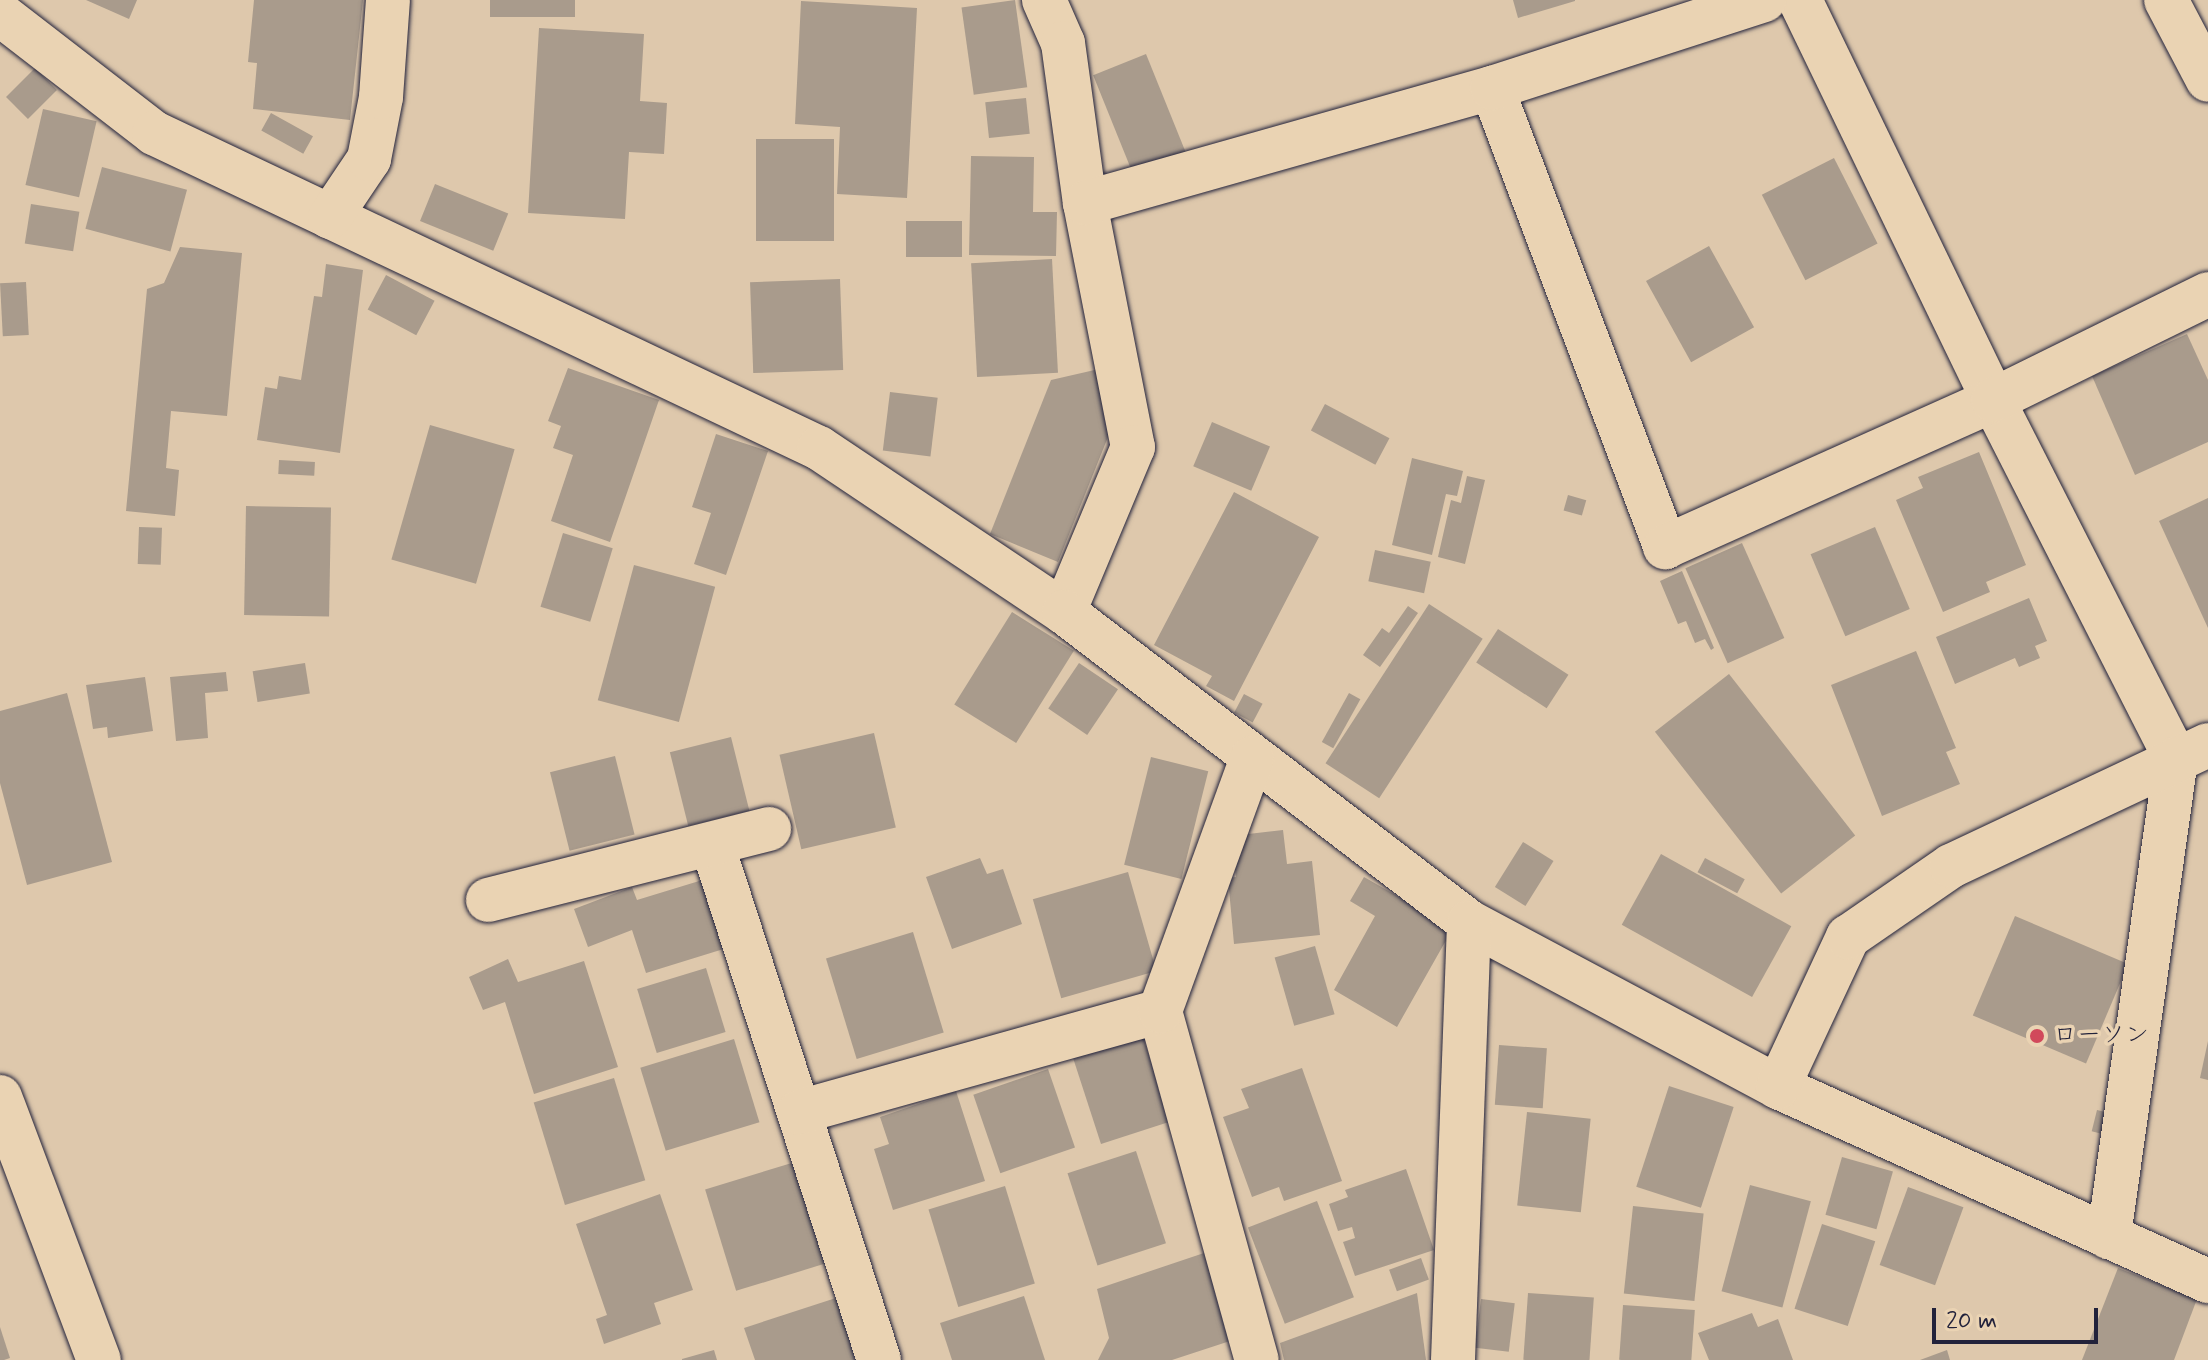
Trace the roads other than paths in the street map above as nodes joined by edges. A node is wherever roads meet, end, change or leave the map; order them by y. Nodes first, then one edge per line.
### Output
1 (388, 0) edge
2 (1044, 0) edge
3 (1764, 0) edge
4 (1800, 0) edge
5 (2166, 0) edge
6 (0, 14) edge
7 (2208, 80) edge
8 (1492, 88) junction
9 (1085, 203) junction
10 (330, 217) junction
11 (2208, 294) edge
12 (1993, 400) junction
13 (1064, 612) junction
14 (2192, 752) edge
15 (1252, 758) junction
16 (769, 829) dead end
17 (713, 847) junction
18 (488, 900) dead end
19 (1469, 922) junction
20 (1160, 1011) junction
21 (1778, 1087) junction
22 (0, 1097) edge
23 (799, 1112) junction
24 (2109, 1237) junction
25 (2208, 1281) edge
26 (99, 1360) edge
27 (879, 1360) edge
28 (1257, 1360) edge
29 (1453, 1360) edge

1 - 10 street
2 - 9 street
3 - 8 street
4 - 12 street
5 - 7 street
6 - 10 street
8 - 9 street
8 - 12 street
9 - 13 street
10 - 13 street
11 - 12 street
12 - 14 street
13 - 15 street
14 - 21 street
14 - 24 street
15 - 19 street
15 - 20 street
16 - 17 street
17 - 18 street
17 - 23 street
19 - 21 street
19 - 29 street
20 - 23 street
20 - 28 street
21 - 24 street
22 - 26 street
23 - 27 street
24 - 25 street

